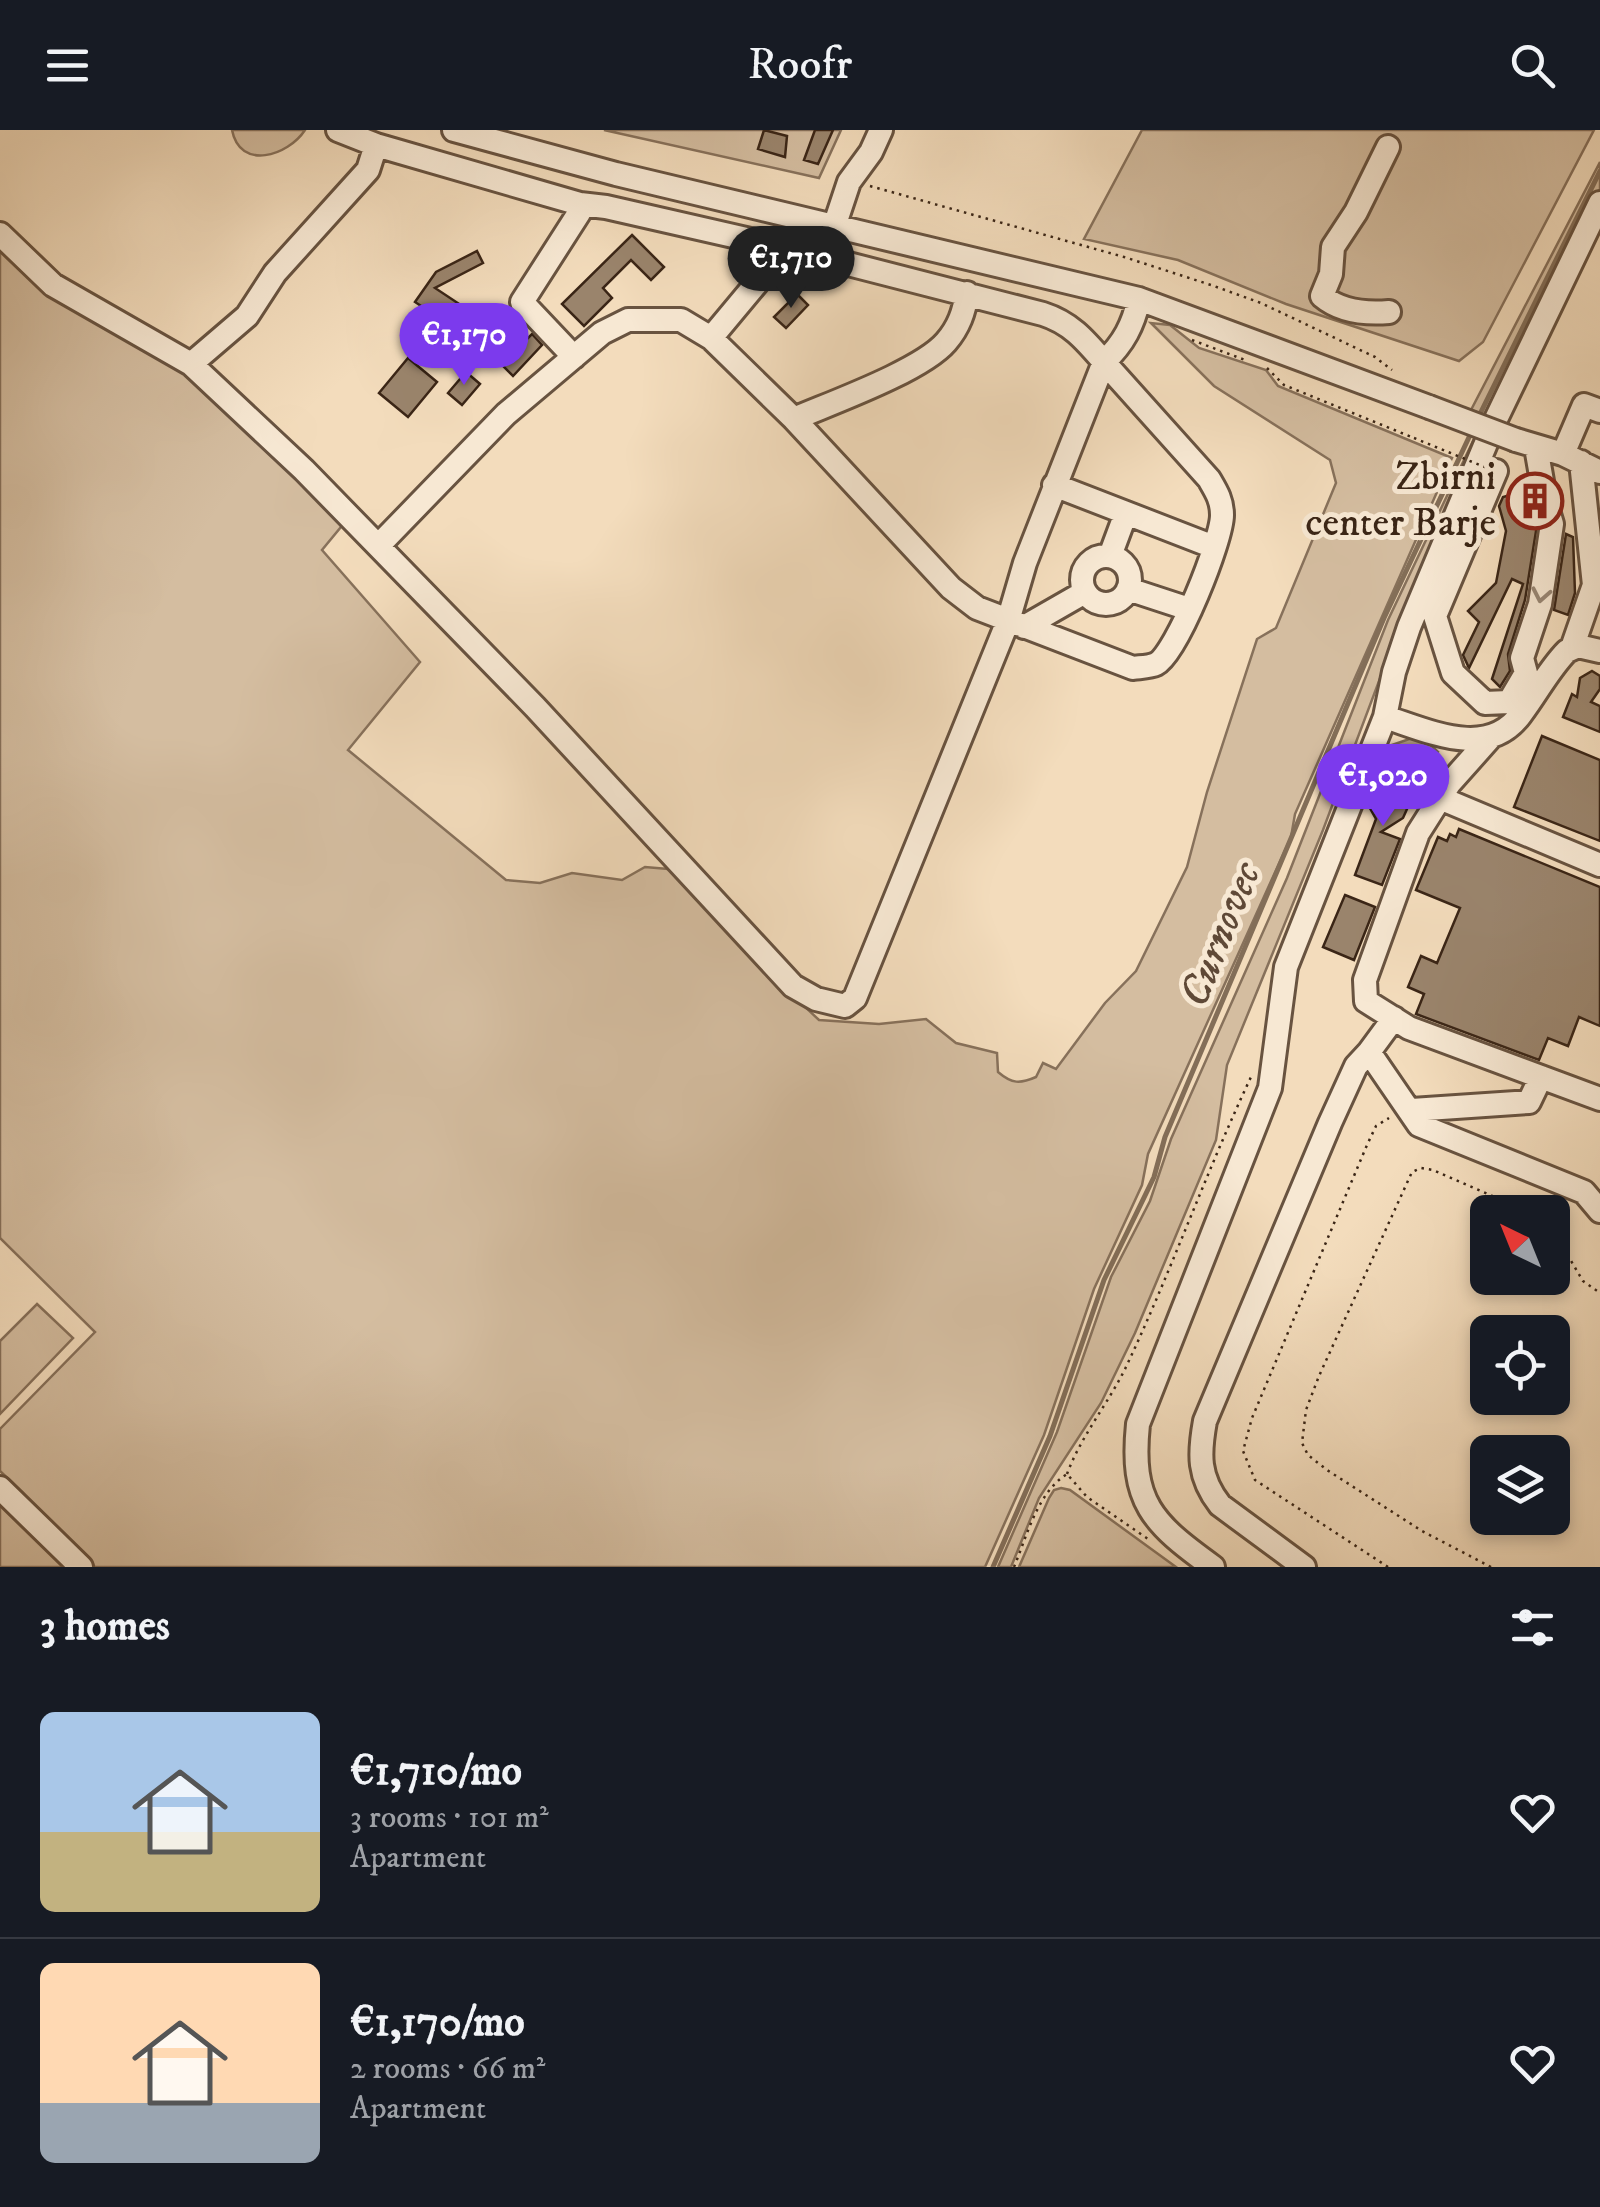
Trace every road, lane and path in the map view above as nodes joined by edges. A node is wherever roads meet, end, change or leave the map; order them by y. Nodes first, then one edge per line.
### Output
1 (338, 130) edge
2 (454, 130) edge
3 (882, 130) edge
4 (376, 145) junction
5 (1388, 146) dead end
6 (616, 174) junction
7 (849, 182) junction
8 (1600, 203) edge
9 (580, 204) junction
10 (606, 207) junction
11 (835, 224) junction
12 (0, 234) edge
13 (786, 248) junction
14 (967, 293) junction
15 (1139, 299) junction
16 (1388, 312) dead end
17 (1186, 336) dead end
18 (711, 338) junction
19 (574, 357) junction
20 (1246, 360) dead end
21 (1104, 362) junction
22 (191, 364) junction
23 (1264, 366) dead end
24 (1390, 392) junction
25 (1600, 412) edge
26 (794, 419) junction
27 (1526, 444) junction
28 (1581, 463) edge
29 (1491, 470) joint
30 (1054, 485) junction
31 (1542, 486) dead end
32 (1126, 512) junction
33 (1549, 514) dead end
34 (380, 544) junction
35 (1214, 547) junction
36 (1110, 556) junction
37 (1128, 589) junction
38 (1085, 592) junction
39 (1189, 609) junction
40 (1016, 624) junction
41 (1572, 648) junction
42 (1600, 650) edge
43 (1385, 718) junction
44 (1489, 739) junction
45 (1440, 798) junction
46 (1600, 865) edge
47 (1394, 1018) junction
48 (1369, 1052) junction
49 (1541, 1077) junction
50 (1241, 1098) dead end
51 (1600, 1099) edge
52 (1414, 1113) junction
53 (1490, 1195) edge
54 (1600, 1211) edge
55 (1570, 1259) edge
56 (1600, 1293) edge
57 (1067, 1474) junction
58 (0, 1488) edge
59 (1159, 1547) dead end
60 (81, 1567) edge
61 (1014, 1567) edge
62 (1212, 1567) edge
63 (1304, 1567) edge
64 (1388, 1567) edge
65 (1491, 1567) edge

1 - 4 street
2 - 6 street
3 - 7 street
4 - 9 street
4 - 22 street
5 - 16 street
6 - 10 street
6 - 11 street
7 - 11 street
7 - 24 path
8 - 43 street
9 - 10 street
9 - 19 street
10 - 13 street
11 - 15 street
12 - 22 street
13 - 14 street
13 - 18 street
14 - 21 street
14 - 26 street
15 - 21 street
15 - 24 street
17 - 20 path
18 - 19 street
18 - 26 street
19 - 34 street
21 - 30 street
21 - 35 street
22 - 34 street
23 - 29 path, bridge
24 - 27 street, bridge
25 - 28 street
26 - 40 street
27 - 28 street
27 - 31 street
28 - 41 street
33 -> 29 street
30 - 32 street
30 - 40 street
32 - 35 street
32 - 36 street
34 - 40 street
35 - 39 street
36 - 37 street
36 - 38 street
37 - 38 street
37 - 39 street
38 - 40 street
39 - 40 street
41 - 42 street
41 - 44 street
43 - 44 street
43 - 62 street
44 - 45 street
45 - 46 street
45 - 47 street
47 - 48 street
47 - 49 street
48 - 52 street
48 - 63 street
49 - 51 street
49 - 52 street
50 - 57 path
52 - 54 street
52 - 64 path
53 - 65 path
55 - 56 path
57 - 59 path
57 - 61 path
58 - 60 street

